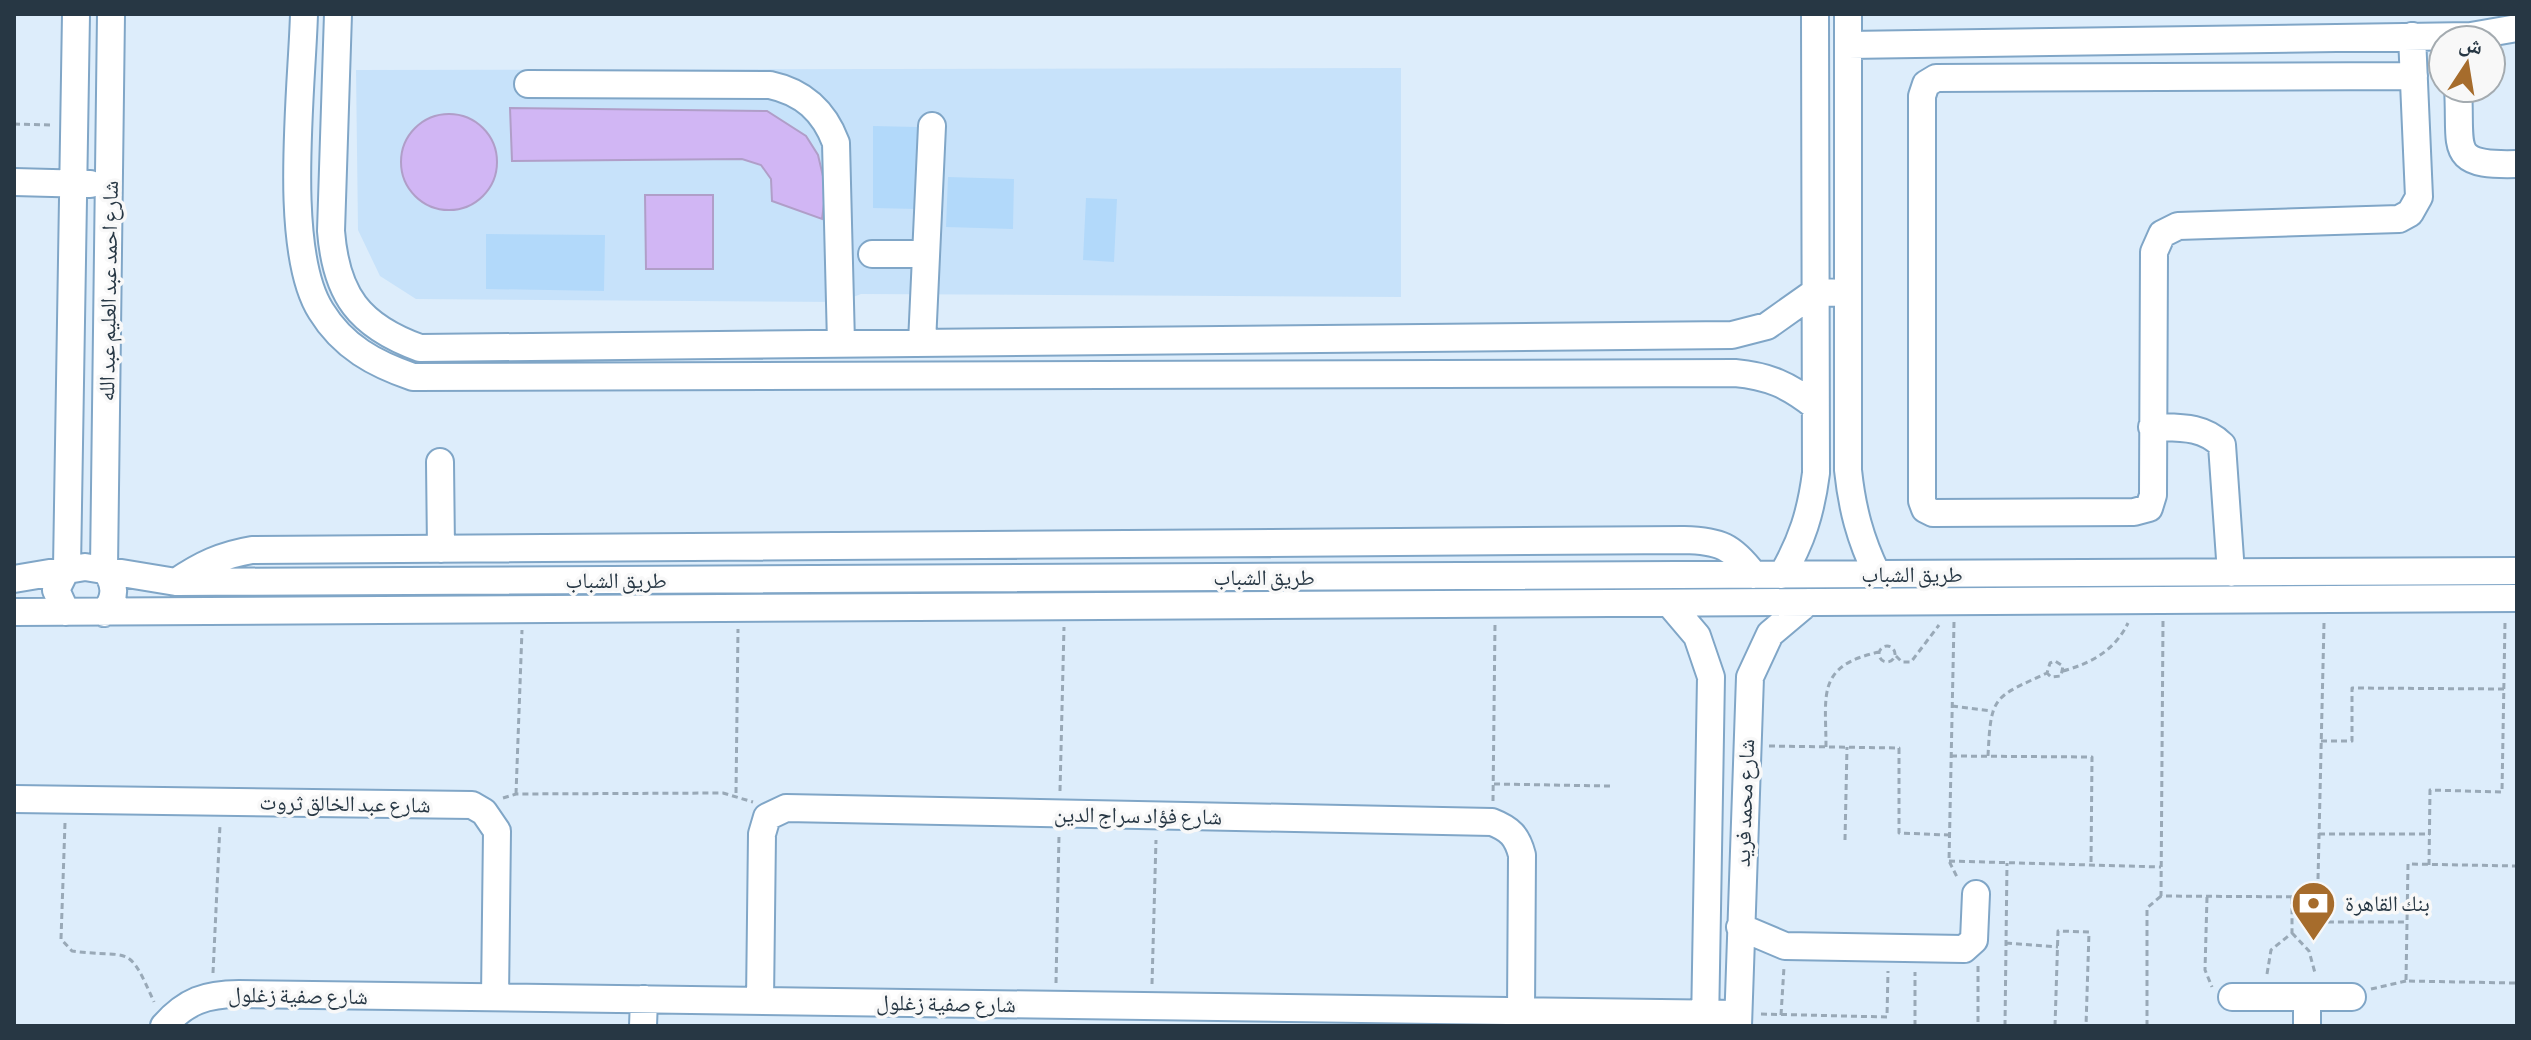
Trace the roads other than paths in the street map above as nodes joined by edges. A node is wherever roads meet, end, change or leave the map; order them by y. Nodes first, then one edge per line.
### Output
1 (76, 14) edge
2 (111, 14) edge
3 (304, 14) edge
4 (338, 14) edge
5 (1815, 14) edge
6 (1848, 14) edge
7 (2412, 36) junction
8 (2427, 37) edge
9 (1848, 45) junction
10 (2414, 76) junction
11 (528, 84) dead end
12 (2459, 104) edge
13 (932, 126) dead end
14 (2517, 164) edge
15 (14, 182) edge
16 (73, 183) junction
17 (109, 184) junction
18 (872, 254) dead end
19 (926, 254) junction
20 (1815, 292) junction
21 (1848, 293) junction
22 (1220, 341) junction
23 (1060, 342) junction
24 (841, 343) junction
25 (922, 343) junction
26 (712, 344) junction
27 (1220, 374) junction
28 (1060, 375) junction
29 (712, 377) junction
30 (1815, 406) junction
31 (2152, 427) junction
32 (440, 462) dead end
33 (441, 549) junction
34 (67, 568) junction
35 (104, 568) junction
36 (2517, 571) edge
37 (2231, 573) junction
38 (1877, 574) junction
39 (1754, 575) junction
40 (1782, 575) junction
41 (14, 579) edge
42 (176, 582) junction
43 (2511, 598) edge
44 (1808, 602) junction
45 (1669, 603) junction
46 (14, 612) edge
47 (66, 612) junction
48 (104, 613) junction
49 (1712, 699) junction
50 (1747, 701) junction
51 (14, 799) edge
52 (1976, 894) road end
53 (1740, 927) junction
54 (1785, 946) junction
55 (1739, 973) junction
56 (495, 997) junction
57 (2232, 997) road end
58 (2311, 997) junction
59 (2352, 997) road end
60 (644, 999) junction
61 (760, 1001) junction
62 (1521, 1011) junction
63 (724, 1013) edge
64 (1205, 1016) edge
65 (1383, 1018) edge
66 (1705, 1020) edge
67 (1738, 1020) edge
68 (164, 1026) edge
69 (643, 1026) edge
70 (2307, 1026) edge

1 - 16 street, شارع احمد عبد العليم عبد الله
2 - 17 street, شارع احمد عبد العليم عبد الله
3 - 29 street
4 - 26 street
5 - 20 street
6 - 9 street
7 - 8 street
7 - 9 street
7 - 10 street
9 - 21 street
10 - 31 street
10 - 31 street
11 - 24 street
12 - 14 street
13 - 19 street
15 - 16 street
16 - 17 street
16 - 34 street, شارع احمد عبد العليم عبد الله
17 - 35 street, شارع احمد عبد العليم عبد الله
18 - 19 street
19 - 25 street
20 - 21 street
20 - 22 street
20 - 30 street
21 - 38 street
22 - 23 street
22 - 27 street
23 - 25 street
23 - 28 street
24 - 25 street
24 - 26 street
26 - 29 street
27 - 28 street
27 - 30 street
28 - 29 street
30 - 40 street
31 - 37 street
32 - 33 street
33 - 39 street
33 - 42 street
34 - 35 street, طريق الشباب
34 - 41 street, طريق الشباب
34 - 47 street
35 - 42 street, طريق الشباب
35 - 48 street
36 - 37 street, طريق الشباب
37 - 38 street, طريق الشباب
38 - 40 street, طريق الشباب
39 - 40 street, طريق الشباب
39 - 42 street, طريق الشباب
43 - 44 street, طريق الشباب
44 - 45 street, طريق الشباب
44 - 50 street, شارع محمد فريد
45 - 48 street, طريق الشباب
45 - 49 street, شارع محمد فريد
46 - 47 street, طريق الشباب
47 - 48 street, طريق الشباب
49 - 50 street
49 - 66 street, شارع محمد فريد
50 - 53 street, شارع محمد فريد
51 - 56 street, شارع عبد الخالق ثروت
52 - 54 street
53 - 54 street
53 - 55 street, شارع محمد فريد
54 - 55 street
55 - 67 street, شارع محمد فريد
56 - 60 street, شارع صفية زغلول
56 - 68 street, شارع صفية زغلول
57 - 58 street
58 - 59 street
58 - 70 street
60 - 63 street, شارع صفية زغلول
60 - 69 street
61 - 62 street, شارع فؤاد سراج الدين
61 - 63 street, شارع صفية زغلول
61 - 64 street, شارع صفية زغلول
62 - 65 street, شارع صفية زغلول
62 - 66 street, شارع صفية زغلول
64 - 65 street, شارع صفية زغلول
66 - 67 street, شارع صفية زغلول

